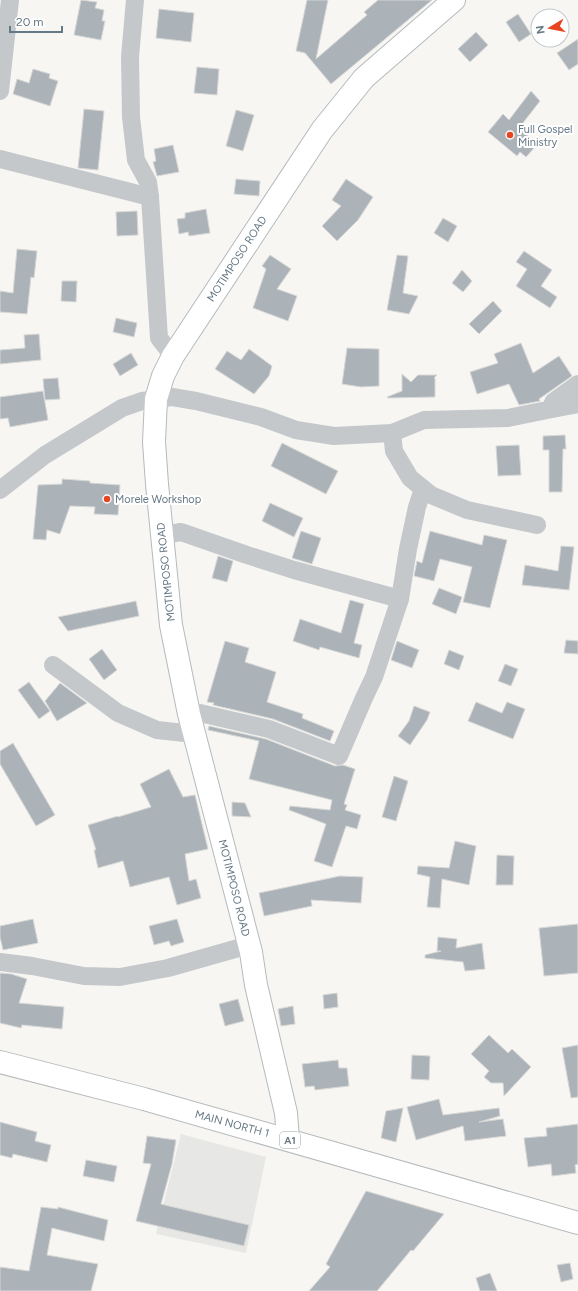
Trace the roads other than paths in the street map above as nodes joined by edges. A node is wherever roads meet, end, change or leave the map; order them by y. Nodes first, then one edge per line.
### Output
1 (10, 0) edge
2 (135, 0) edge
3 (454, 0) edge
4 (0, 91) edge
5 (0, 160) edge
6 (150, 197) junction
7 (173, 356) junction
8 (578, 384) edge
9 (156, 400) junction
10 (578, 404) edge
11 (552, 409) junction
12 (392, 433) junction
13 (2, 482) edge
14 (423, 489) junction
15 (537, 525) dead end
16 (163, 535) junction
17 (400, 599) junction
18 (52, 665) dead end
19 (192, 724) junction
20 (249, 945) junction
21 (0, 962) edge
22 (0, 1062) edge
23 (288, 1139) junction
24 (578, 1223) edge

1 - 4 street
2 - 6 street
3 - 7 street, MOTIMPOSO ROAD
5 - 6 street
6 - 7 street
7 - 9 street, MOTIMPOSO ROAD
8 - 11 street
9 - 12 street
9 - 13 street
9 - 16 street, MOTIMPOSO ROAD
10 - 11 street
11 - 12 street
12 - 14 street
14 - 15 street
14 - 17 street
16 - 17 street
16 - 19 street, MOTIMPOSO ROAD
17 - 19 street
18 - 19 street
19 - 20 street, MOTIMPOSO ROAD
20 - 21 street
20 - 23 street, MOTIMPOSO ROAD
22 - 23 street, MAIN NORTH 1 / A1
23 - 24 street, MAIN NORTH 1 / A1

